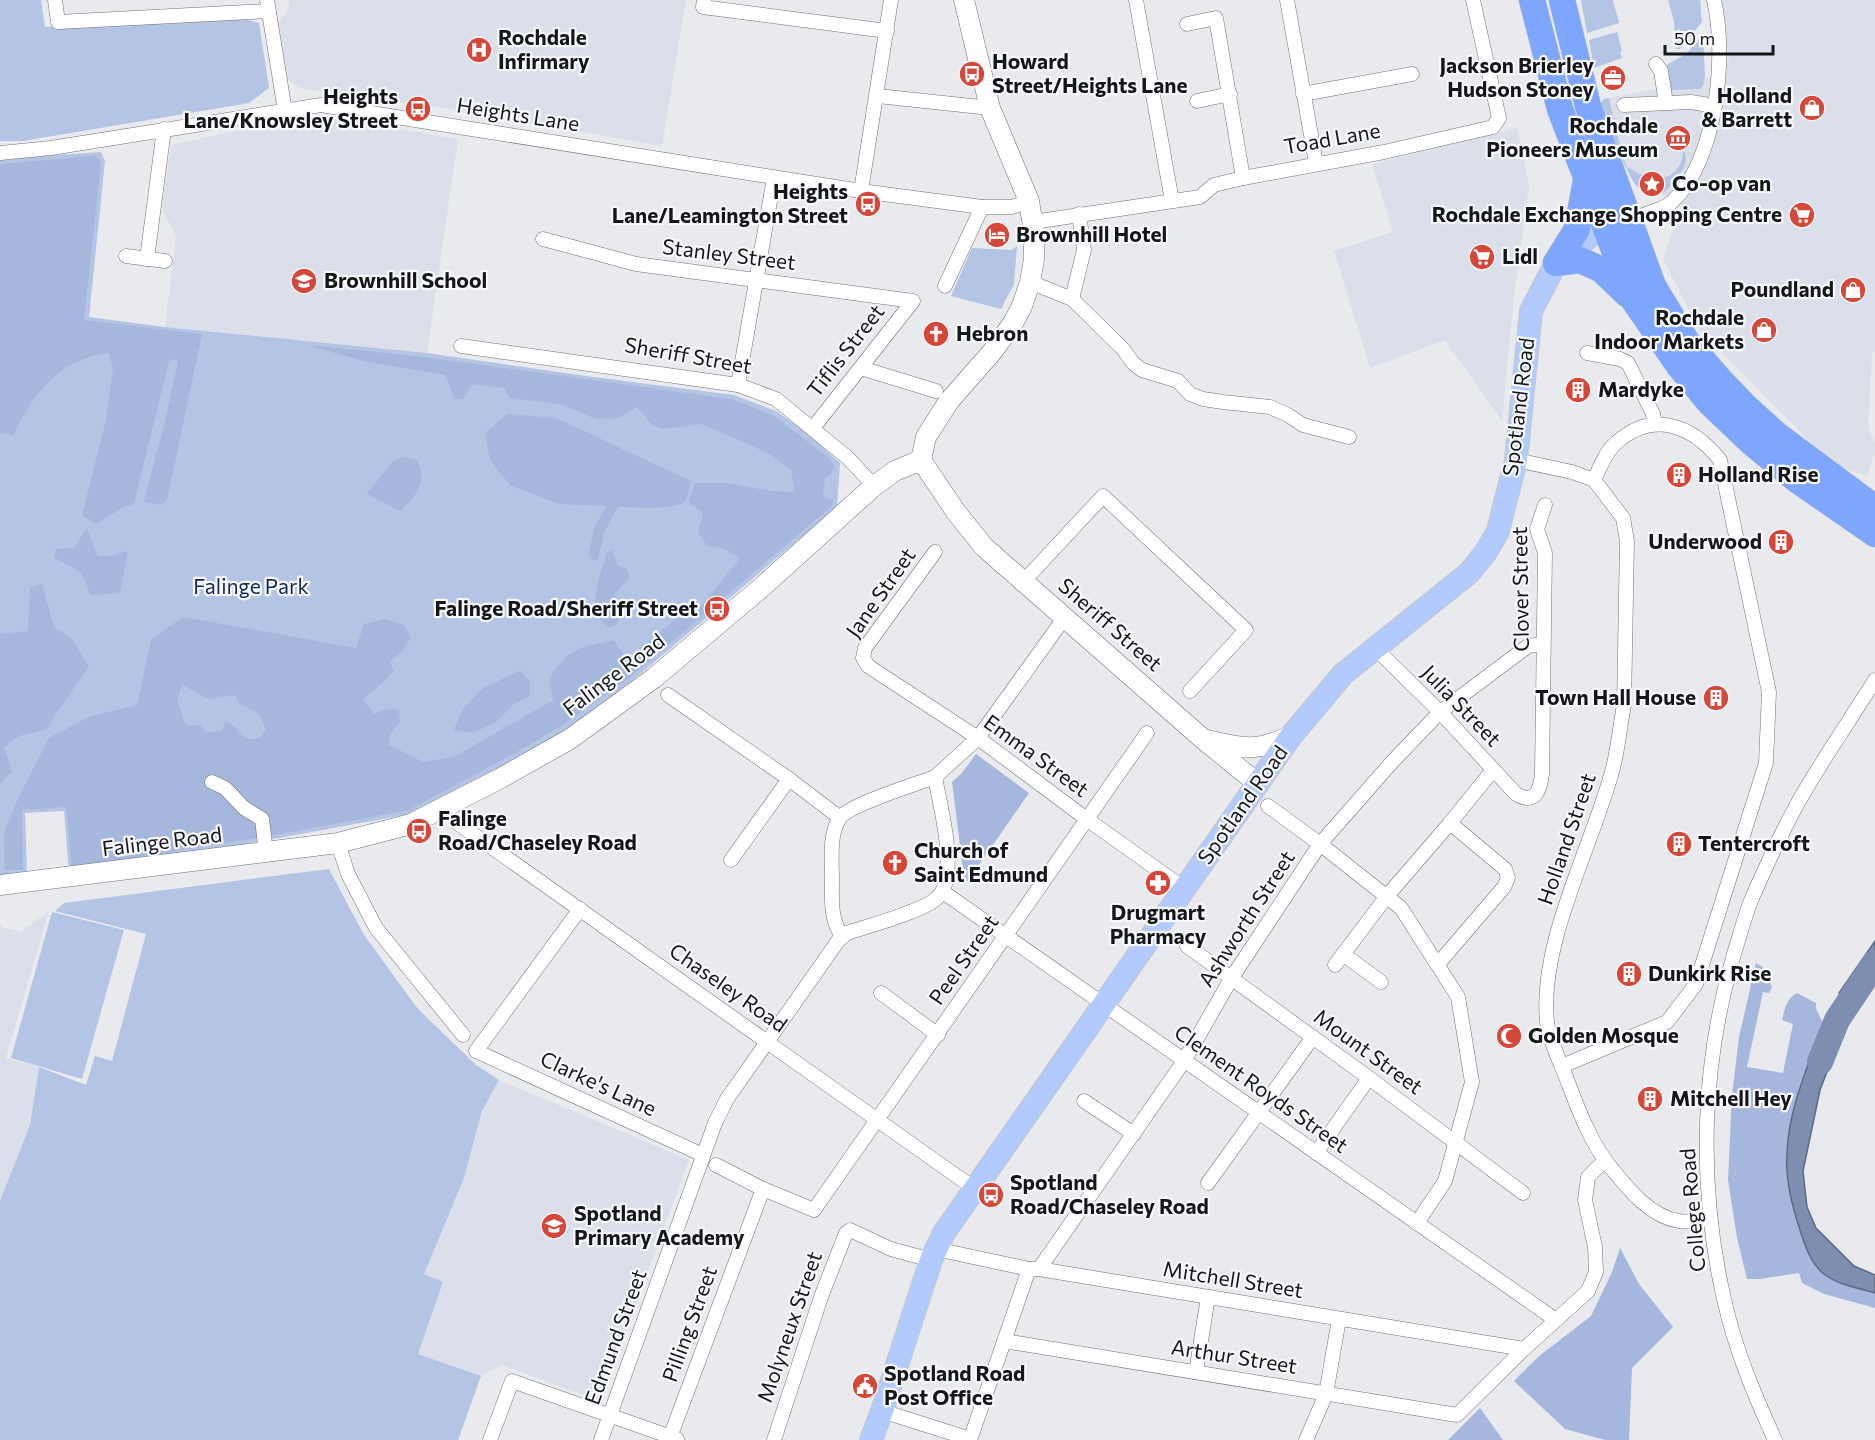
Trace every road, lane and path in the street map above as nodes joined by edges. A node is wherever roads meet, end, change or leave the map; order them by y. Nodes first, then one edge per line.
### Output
1 (55, 0) edge
2 (891, 0) edge
3 (964, 0) edge
4 (1136, 0) edge
5 (1287, 0) edge
6 (1473, 0) edge
7 (1532, 0) edge
8 (1562, 0) edge
9 (1713, 0) edge
10 (704, 3) edge
11 (268, 5) edge
12 (1187, 24) dead end
13 (887, 32) junction
14 (1656, 64) dead end
15 (1412, 74) dead end
16 (1230, 94) junction
17 (1303, 94) junction
18 (878, 96) junction
19 (1197, 101) dead end
20 (1666, 103) junction
21 (1624, 105) dead end
22 (1715, 106) junction
23 (990, 108) junction
24 (285, 111) junction
25 (164, 129) junction
26 (0, 153) edge
27 (1316, 163) junction
28 (774, 178) junction
29 (1243, 178) junction
30 (1586, 178) junction
31 (861, 191) junction
32 (1029, 201) junction
33 (1172, 201) junction
34 (982, 207) junction
35 (1079, 214) junction
36 (1630, 220) junction
37 (1033, 222) junction
38 (1604, 228) junction
39 (543, 239) dead end
40 (126, 256) dead end
41 (147, 259) junction
42 (165, 261) dead end
43 (1556, 263) junction
44 (756, 279) junction
45 (1030, 282) junction
46 (945, 286) dead end
47 (1072, 299) junction
48 (1633, 299) junction
49 (913, 301) joint
50 (461, 346) dead end
51 (1587, 353) dead end
52 (861, 368) junction
53 (738, 385) junction
54 (936, 391) dead end
55 (1655, 423) junction
56 (813, 428) junction
57 (1349, 438) dead end
58 (921, 460) junction
59 (1516, 460) junction
60 (1594, 480) junction
61 (874, 486) junction
62 (1545, 505) dead end
63 (1875, 508) edge
64 (1875, 534) edge
65 (935, 552) dead end
66 (1023, 582) junction
67 (1065, 617) junction
68 (1543, 644) junction
69 (1375, 648) junction
70 (862, 658) joint
71 (1875, 681) edge
72 (1190, 691) dead end
73 (668, 695) dead end
74 (1440, 712) junction
75 (1147, 733) dead end
76 (1291, 736) junction
77 (978, 738) junction
78 (1203, 739) junction
79 (1493, 770) junction
80 (935, 777) junction
81 (789, 779) junction
82 (213, 782) dead end
83 (1257, 783) junction
84 (1516, 794) joint
85 (1268, 806) dead end
86 (840, 817) junction
87 (1088, 820) junction
88 (456, 822) dead end
89 (1450, 823) junction
90 (338, 843) junction
91 (1320, 844) junction
92 (266, 853) junction
93 (731, 860) dead end
94 (0, 885) edge
95 (1185, 889) junction
96 (943, 892) junction
97 (1386, 896) junction
98 (580, 909) junction
99 (842, 936) junction
100 (1006, 936) junction
101 (1187, 946) dead end
102 (1438, 963) junction
103 (1231, 979) junction
104 (1381, 982) dead end
105 (881, 993) dead end
106 (1104, 1006) junction
107 (463, 1035) dead end
108 (938, 1035) junction
109 (1313, 1037) junction
110 (768, 1042) junction
111 (1184, 1061) junction
112 (1562, 1066) junction
113 (1370, 1078) junction
114 (1084, 1101) dead end
115 (1258, 1113) junction
116 (877, 1119) junction
117 (1134, 1134) junction
118 (1456, 1142) junction
119 (1316, 1153) junction
120 (703, 1155) junction
121 (1605, 1160) junction
122 (716, 1165) dead end
123 (1208, 1183) dead end
124 (763, 1189) junction
125 (975, 1189) junction
126 (1523, 1193) dead end
127 (1710, 1219) junction
128 (1417, 1223) junction
129 (933, 1254) junction
130 (1034, 1269) junction
131 (1208, 1297) junction
132 (1338, 1318) junction
133 (1556, 1320) junction
134 (1004, 1341) junction
135 (1524, 1349) junction
136 (1196, 1372) junction
137 (1326, 1394) junction
138 (882, 1411) junction
139 (610, 1415) junction
140 (673, 1439) edge
141 (490, 1440) edge
142 (601, 1440) edge
143 (774, 1440) edge
144 (871, 1440) edge
145 (970, 1440) edge
146 (1306, 1440) edge
147 (1775, 1440) edge

1 - 11 street
2 - 13 street
3 - 23 main road
4 - 33 street
5 - 17 street
6 - 27 street, Toad Lane
7 - 30 highway
8 - 36 highway
9 - 22 street
10 - 13 street
11 - 24 street
12 - 16 street
13 - 18 street
14 - 20 street
15 - 17 street
16 - 19 street
16 - 29 street
17 - 27 street
18 - 23 street
18 - 31 street
20 - 21 street
20 - 22 street
22 - 36 street
23 - 32 main road
24 - 25 street, Heights Lane
24 - 28 street, Heights Lane
25 - 26 street, Heights Lane
25 - 41 street
27 - 29 street, Toad Lane
28 - 31 street, Heights Lane
28 - 44 street
29 - 33 street, Toad Lane
30 - 38 highway
30 - 43 highway
31 - 34 street, Heights Lane
32 - 34 street, Heights Lane
32 - 37 main road
33 - 35 street, Toad Lane
34 - 46 street
35 - 37 street, Toad Lane
35 - 47 street
36 - 38 main road, Spotland Road
36 - 63 highway
37 - 45 main road
38 - 43 main road, Spotland Road
38 - 48 highway
39 - 44 street, Stanley Street
40 - 41 street
41 - 42 street
43 - 48 highway
43 - 59 main road, Spotland Road
44 - 49 street, Stanley Street
44 - 53 street
45 - 47 street
45 - 58 main road
47 - 57 street
48 - 64 highway
49 - 52 street, Tiflis Street
50 - 53 street, Sheriff Street
51 - 55 street
52 - 54 street
52 - 56 street, Tiflis Street
53 - 56 street, Sheriff Street
55 - 60 street
55 - 112 street
56 - 61 street, Sheriff Street
58 - 61 main road, Falinge Road
58 - 66 main road, Sheriff Street
59 - 60 street
59 - 69 main road, Spotland Road
60 - 112 street, Holland Street
61 - 90 main road, Falinge Road
62 - 68 street, Clover Street
65 - 70 street, Jane Street
66 - 67 main road, Sheriff Street
66 - 72 street
67 - 77 street
67 - 78 main road, Sheriff Street
68 - 74 street, Ashworth Street
68 - 84 street, Clover Street
69 - 74 street, Julia Street
69 - 76 main road, Spotland Road
70 - 77 street, Emma Street
71 - 127 street, College Road
73 - 81 street
74 - 79 street, Julia Street
74 - 91 street, Ashworth Street
75 - 87 street, Peel Street
76 - 78 main road
76 - 83 main road, Spotland Road
77 - 80 street
77 - 87 street, Emma Street
78 - 83 main road, Sheriff Street
79 - 84 street, Julia Street
79 - 89 street
80 - 86 street
80 - 96 street
81 - 86 street
81 - 93 street
82 - 92 street
83 - 95 main road, Spotland Road
85 - 91 street
86 - 99 street
87 - 95 street, Emma Street
87 - 100 street, Peel Street
88 - 98 street, Chaseley Road
89 - 97 street
89 - 102 street
90 - 92 main road, Falinge Road
90 - 107 street
91 - 97 street
91 - 103 street, Ashworth Street
92 - 94 main road, Falinge Road
95 - 106 main road, Spotland Road
96 - 99 street
96 - 100 street, Clement Royds Street
97 - 102 street
97 - 104 street
98 - 110 street, Chaseley Road
98 - 120 street, Clarke's Lane
99 - 110 street, Edmund Street
100 - 106 street, Clement Royds Street
100 - 108 street, Peel Street
101 - 103 street, Mount Street
102 - 118 street
103 - 109 street, Mount Street
103 - 111 street, Ashworth Street
105 - 108 street
106 - 111 street, Clement Royds Street
106 - 125 main road, Spotland Road
108 - 116 street, Peel Street
109 - 113 street, Mount Street
109 - 115 street
110 - 116 street, Chaseley Road
110 - 120 street, Edmund Street
111 - 115 street, Clement Royds Street
111 - 117 street, Ashworth Street
112 - 121 street, Holland Street
113 - 118 street, Mount Street
113 - 119 street
114 - 117 street
115 - 119 street, Clement Royds Street
115 - 123 street
116 - 124 street, Peel Street
116 - 125 street, Chaseley Road
117 - 130 street, Ashworth Street
118 - 126 street, Mount Street
118 - 128 street
119 - 128 street, Clement Royds Street
120 - 139 street, Edmund Street
121 - 127 street, Holland Street
121 - 133 street
122 - 124 street
124 - 140 street, Pilling Street
125 - 129 main road, Spotland Road
127 - 147 street, College Road
128 - 133 street, Clement Royds Street
129 - 130 street, Mitchell Street
129 - 138 main road, Spotland Road
129 - 143 street, Molyneux Street
130 - 131 street, Mitchell Street
130 - 134 street, Ashworth Street
131 - 132 street, Mitchell Street
131 - 136 street
132 - 135 street, Mitchell Street
132 - 137 street
133 - 135 street
134 - 136 street, Arthur Street
134 - 145 street, Ashworth Street
135 - 137 street, Arthur Street
136 - 137 street, Arthur Street
137 - 146 street
138 - 144 main road, Spotland Road
138 - 145 street
139 - 140 street
139 - 141 street
139 - 142 street, Edmund Street

